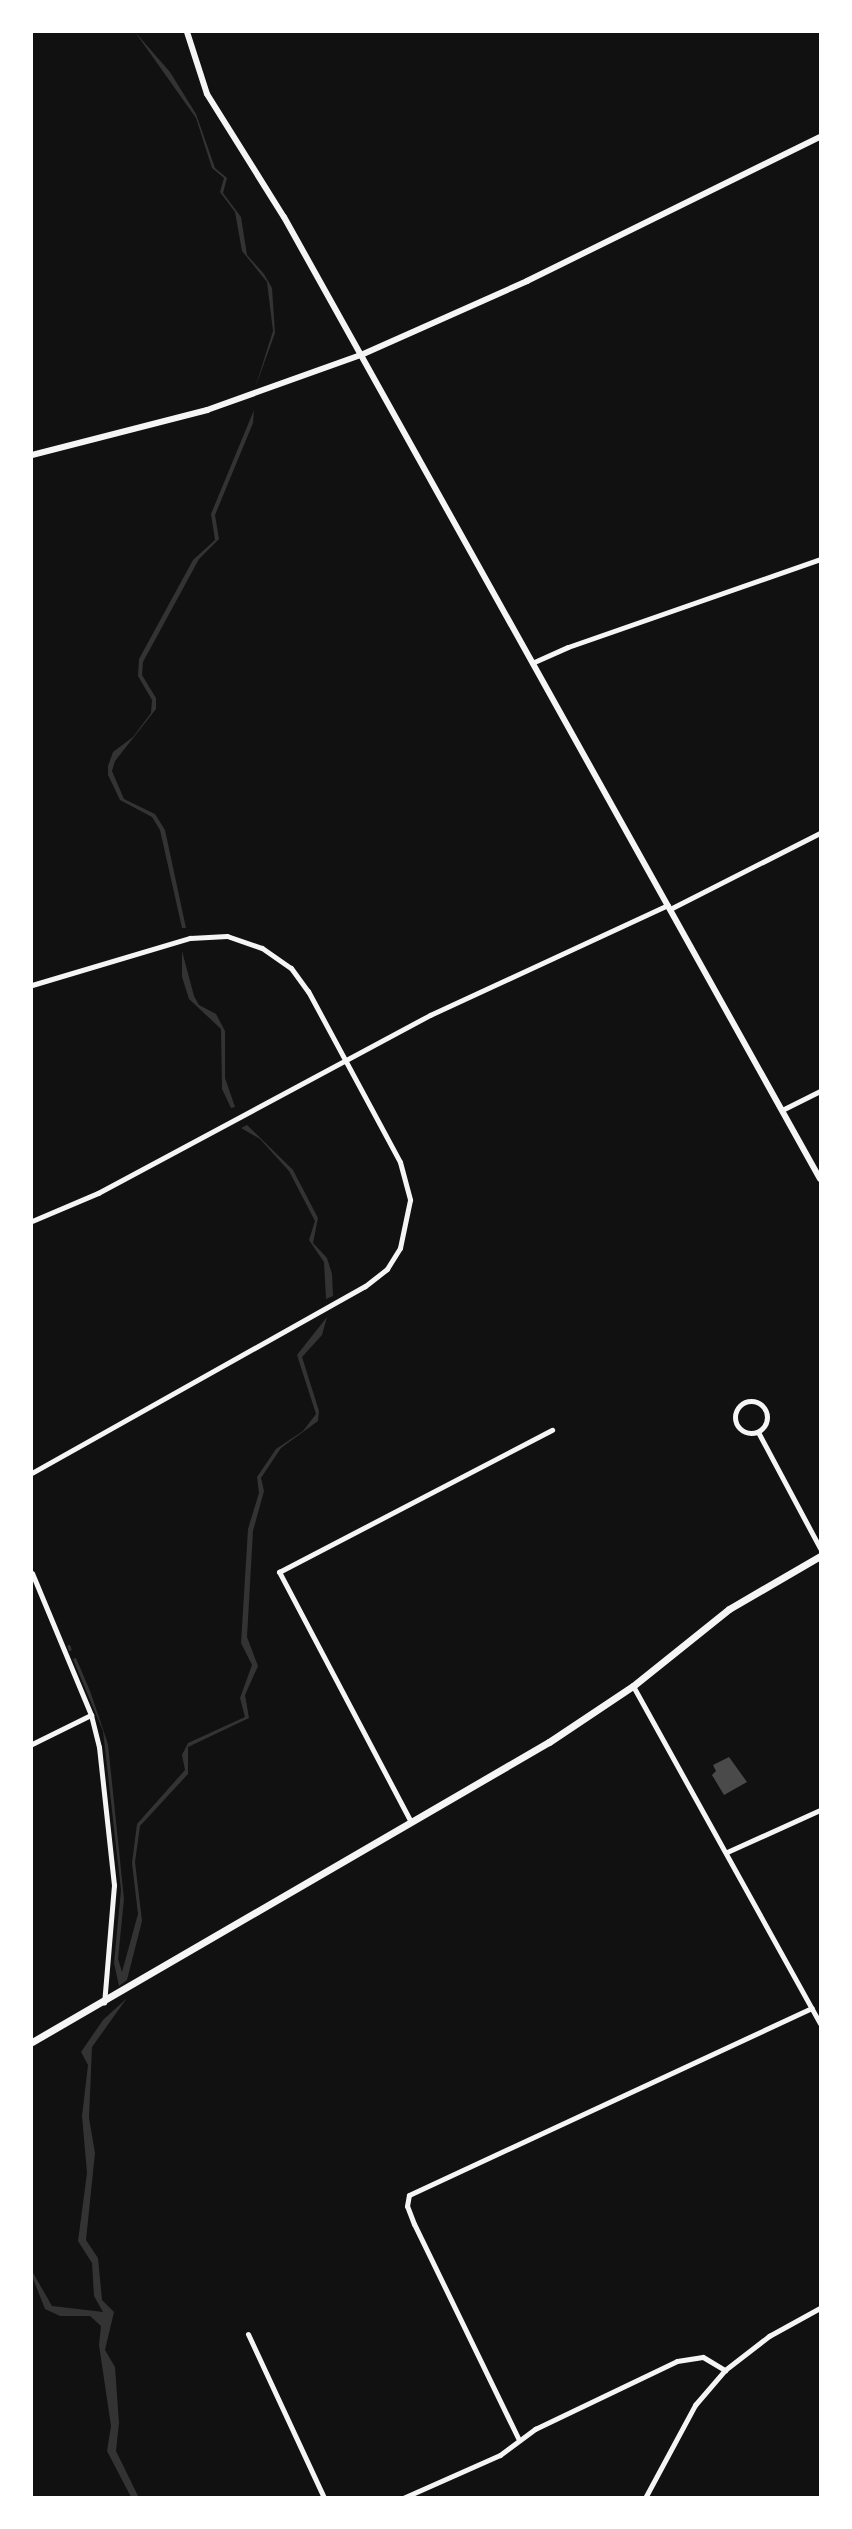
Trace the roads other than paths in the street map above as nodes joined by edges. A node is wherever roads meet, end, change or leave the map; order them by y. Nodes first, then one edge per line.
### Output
1 (187, 32) edge
2 (821, 136) edge
3 (361, 355) junction
4 (32, 455) edge
5 (821, 559) edge
6 (532, 663) junction
7 (821, 833) edge
8 (669, 907) junction
9 (32, 985) edge
10 (345, 1060) junction
11 (821, 1091) edge
12 (782, 1110) junction
13 (821, 1179) edge
14 (32, 1221) edge
15 (552, 1430) dead end
16 (758, 1432) junction
17 (32, 1473) edge
18 (821, 1548) edge
19 (821, 1556) edge
20 (32, 1573) edge
21 (633, 1686) junction
22 (92, 1715) junction
23 (32, 1744) edge
24 (821, 1810) edge
25 (411, 1822) junction
26 (727, 1852) junction
27 (104, 2003) junction
28 (812, 2008) junction
29 (821, 2024) edge
30 (32, 2042) edge
31 (821, 2308) edge
32 (248, 2334) dead end
33 (725, 2370) junction
34 (519, 2440) junction
35 (324, 2497) edge
36 (403, 2497) edge
37 (645, 2497) edge

1 - 3 street
2 - 3 street
3 - 4 street
3 - 6 street
5 - 6 street
6 - 8 street
7 - 8 street
8 - 10 street
8 - 12 street
9 - 10 street
10 - 14 street
10 - 17 street
11 - 12 street
12 - 13 street
15 - 25 street
16 - 16 street
16 - 18 street
19 - 21 main road
20 - 22 street
21 - 25 main road
21 - 26 street
22 - 23 street
22 - 27 street
24 - 26 street
25 - 27 main road
26 - 28 street
27 - 30 main road
28 - 29 street
28 - 34 street
31 - 33 street
32 - 35 street
33 - 34 street
33 - 37 street
34 - 36 street

